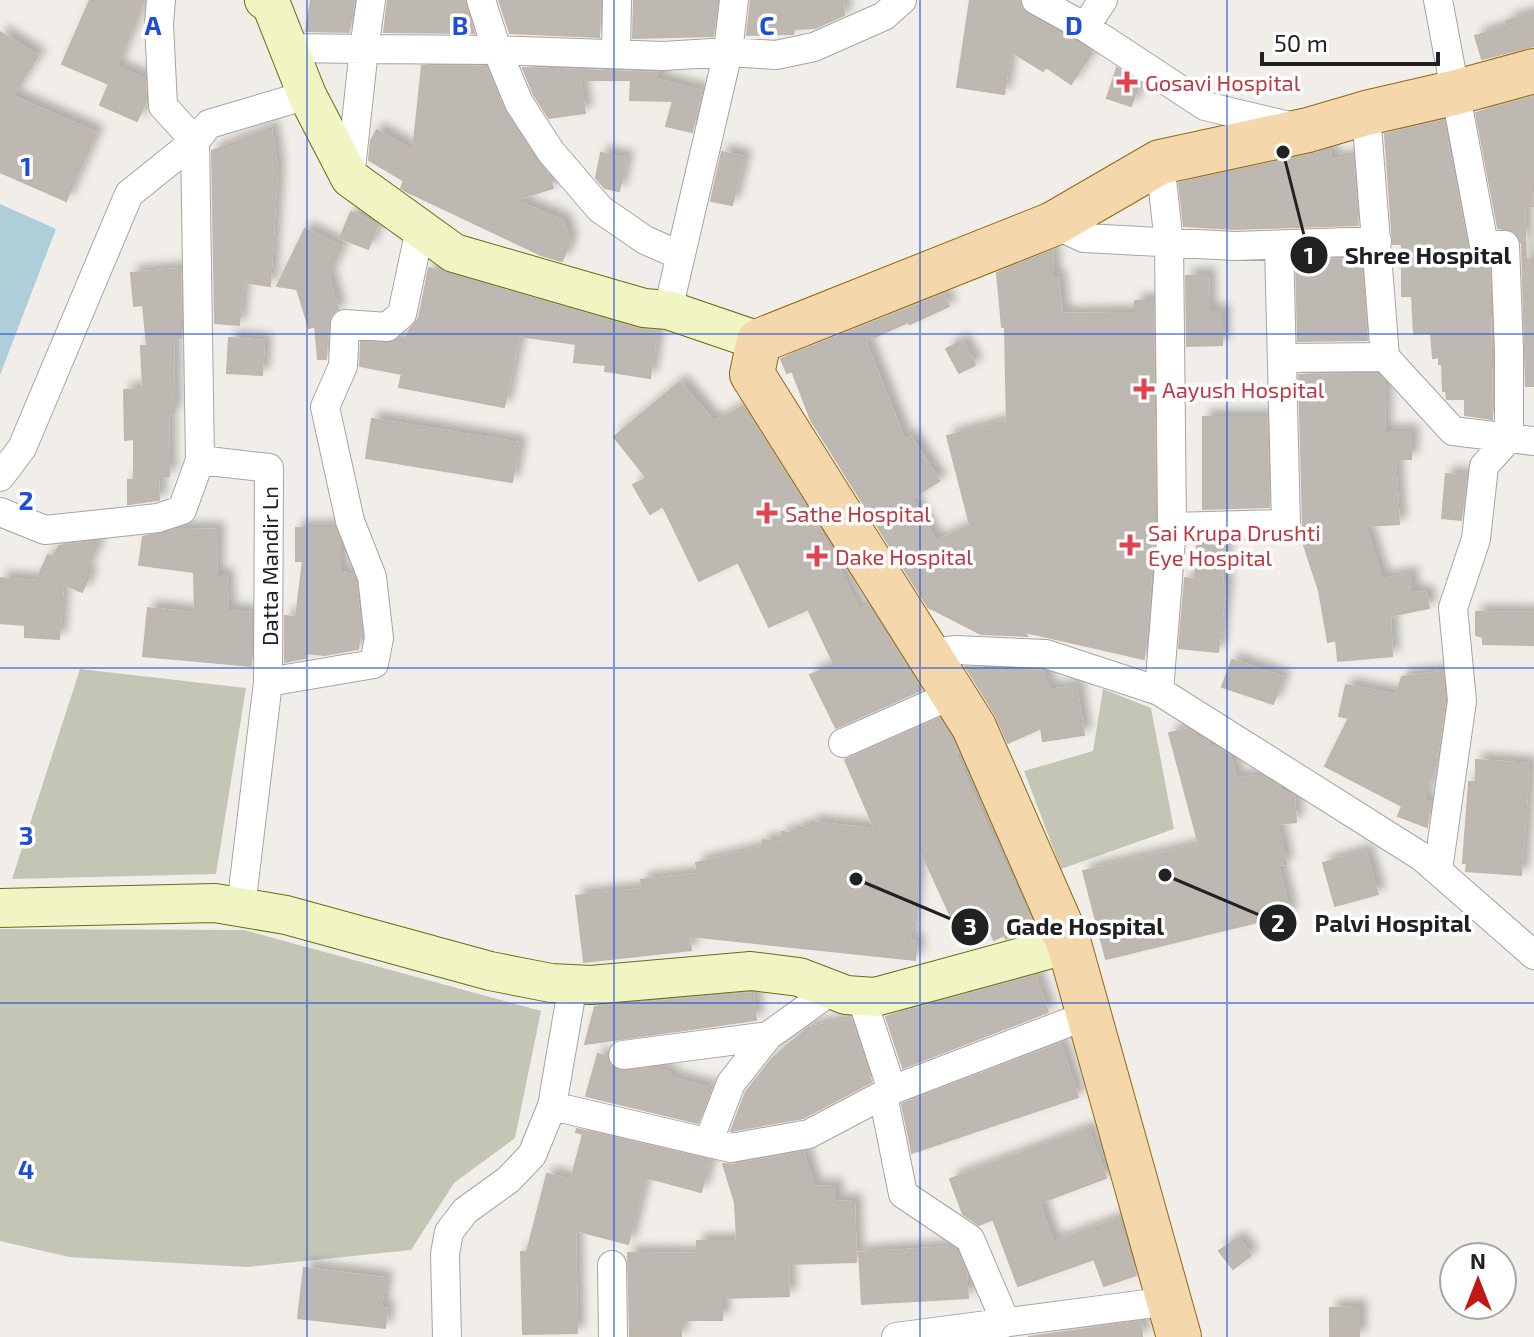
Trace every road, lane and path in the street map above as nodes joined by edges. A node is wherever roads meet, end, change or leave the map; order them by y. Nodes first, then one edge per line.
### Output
1 (161, 0) edge
2 (264, 0) edge
3 (371, 0) edge
4 (481, 0) edge
5 (617, 0) edge
6 (734, 0) edge
7 (902, 0) edge
8 (1036, 0) edge
9 (1103, 0) edge
10 (1441, 4) edge
11 (1085, 27) junction
12 (290, 48) junction
13 (364, 49) junction
14 (497, 50) junction
15 (728, 52) junction
16 (616, 53) junction
17 (1534, 71) edge
18 (1457, 92) junction
19 (307, 95) junction
20 (1366, 113) junction
21 (1308, 130) junction
22 (195, 141) junction
23 (1160, 162) junction
24 (350, 178) junction
25 (1053, 224) junction
26 (420, 229) junction
27 (1377, 241) junction
28 (1169, 243) junction
29 (1279, 245) junction
30 (679, 255) junction
31 (668, 310) junction
32 (759, 341) junction
33 (1385, 357) junction
34 (1284, 358) junction
35 (1522, 439) edge
36 (200, 460) junction
37 (0, 477) edge
38 (0, 512) edge
39 (1172, 527) junction
40 (928, 653) junction
41 (268, 682) junction
42 (1159, 691) junction
43 (954, 694) junction
44 (843, 743) dead end
45 (1438, 870) junction
46 (241, 907) junction
47 (0, 908) edge
48 (1069, 944) junction
49 (1534, 955) edge
50 (573, 984) junction
51 (846, 993) junction
52 (1088, 1015) junction
53 (768, 1036) junction
54 (623, 1055) dead end
55 (888, 1093) junction
56 (552, 1106) junction
57 (708, 1143) junction
58 (612, 1265) dead end
59 (1174, 1319) edge
60 (1006, 1323) junction
61 (447, 1337) edge
62 (613, 1337) edge
63 (896, 1337) edge

1 - 22 street
2 - 12 street
3 - 13 street
4 - 14 street
5 - 16 street
6 - 15 street
7 - 15 street
8 - 11 street
9 - 11 street
10 - 18 street
11 - 21 street
12 - 13 street
12 - 19 street
13 - 14 street
13 - 24 street
14 - 16 street
14 - 30 street
15 - 16 street
15 - 30 street
17 - 18 main road
18 - 20 main road
18 - 35 street
19 - 22 street
19 - 24 street
20 - 21 main road
20 - 27 street
21 - 23 main road
22 - 36 street
22 - 37 street
23 - 25 main road
23 - 28 street
24 - 26 street
25 - 28 street
25 - 32 main road
26 - 31 street
26 - 41 street
27 - 29 street
27 - 33 street
28 - 29 street
28 - 39 street
29 - 34 street
30 - 31 street
31 - 32 street
32 - 40 main road
33 - 34 street
33 - 35 street
34 - 39 street
35 - 45 street
36 - 38 street
36 - 41 street, Datta Mandir Ln
39 - 42 street
40 - 42 street
40 - 43 main road
41 - 46 street, Datta Mandir Ln
42 - 45 street
43 - 44 street
43 - 48 main road
45 - 49 street
46 - 47 street
46 - 50 street
48 - 51 street
48 - 52 main road
50 - 51 street
50 - 56 street
51 - 53 street
51 - 55 street
52 - 55 street
52 - 59 main road
53 - 54 street
53 - 57 street
55 - 57 street
55 - 60 street
56 - 57 street
56 - 61 street
58 - 62 street
59 - 60 street
60 - 63 street

